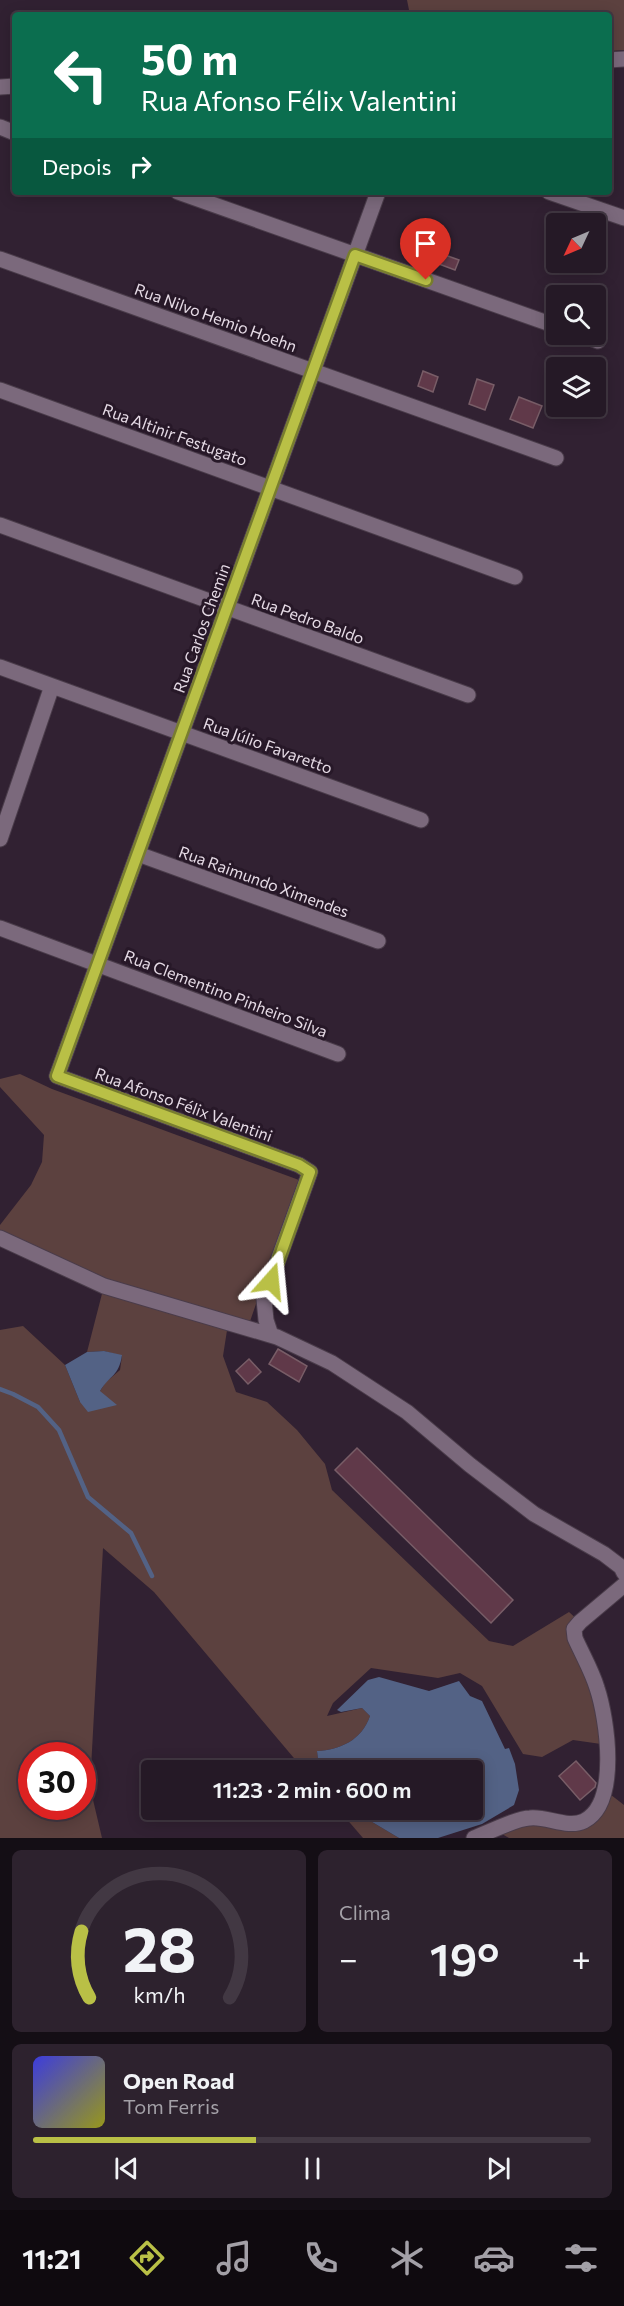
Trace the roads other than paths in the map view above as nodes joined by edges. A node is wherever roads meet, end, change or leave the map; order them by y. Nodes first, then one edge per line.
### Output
1 (186, 195) edge
2 (377, 195) edge
3 (558, 195) edge
4 (624, 218) edge
5 (355, 255) junction
6 (0, 259) edge
7 (546, 322) edge
8 (313, 371) junction
9 (0, 390) edge
10 (556, 458) dead end
11 (271, 488) junction
12 (0, 525) edge
13 (514, 576) dead end
14 (227, 608) junction
15 (0, 667) edge
16 (52, 686) junction
17 (468, 695) dead end
18 (182, 733) junction
19 (421, 820) dead end
20 (0, 839) edge
21 (138, 854) junction
22 (0, 927) edge
23 (378, 941) dead end
24 (98, 964) junction
25 (338, 1054) dead end
26 (57, 1076) joint
27 (0, 1238) edge
28 (271, 1335) junction
29 (624, 1573) edge
30 (624, 1585) edge
31 (474, 1838) edge

1 - 5 street
2 - 5 street, Rua Carlos Chemin
3 - 4 street
5 - 7 street
5 - 8 street, Rua Carlos Chemin
6 - 8 street, Rua Nilvo Hemio Hoehn
8 - 10 street, Rua Nilvo Hemio Hoehn
8 - 11 street, Rua Carlos Chemin
9 - 11 street, Rua Altinir Festugato
11 - 13 street, Rua Altinir Festugato
11 - 14 street, Rua Carlos Chemin
12 - 14 street, Rua Pedro Baldo
14 - 17 street, Rua Pedro Baldo
14 - 18 street, Rua Carlos Chemin
15 - 16 street, Rua Júlio Favaretto
16 - 18 street, Rua Júlio Favaretto
16 - 20 street
18 - 19 street, Rua Júlio Favaretto
18 - 21 street, Rua Carlos Chemin
21 - 23 street, Rua Raimundo Ximendes
21 - 24 street, Rua Carlos Chemin
22 - 24 street, Rua Clementino Pinheiro Silva
24 - 25 street, Rua Clementino Pinheiro Silva
24 - 26 street, Rua Carlos Chemin
26 - 28 street, Rua Afonso Félix Valentini
27 - 28 street
28 - 29 street
30 - 31 street

